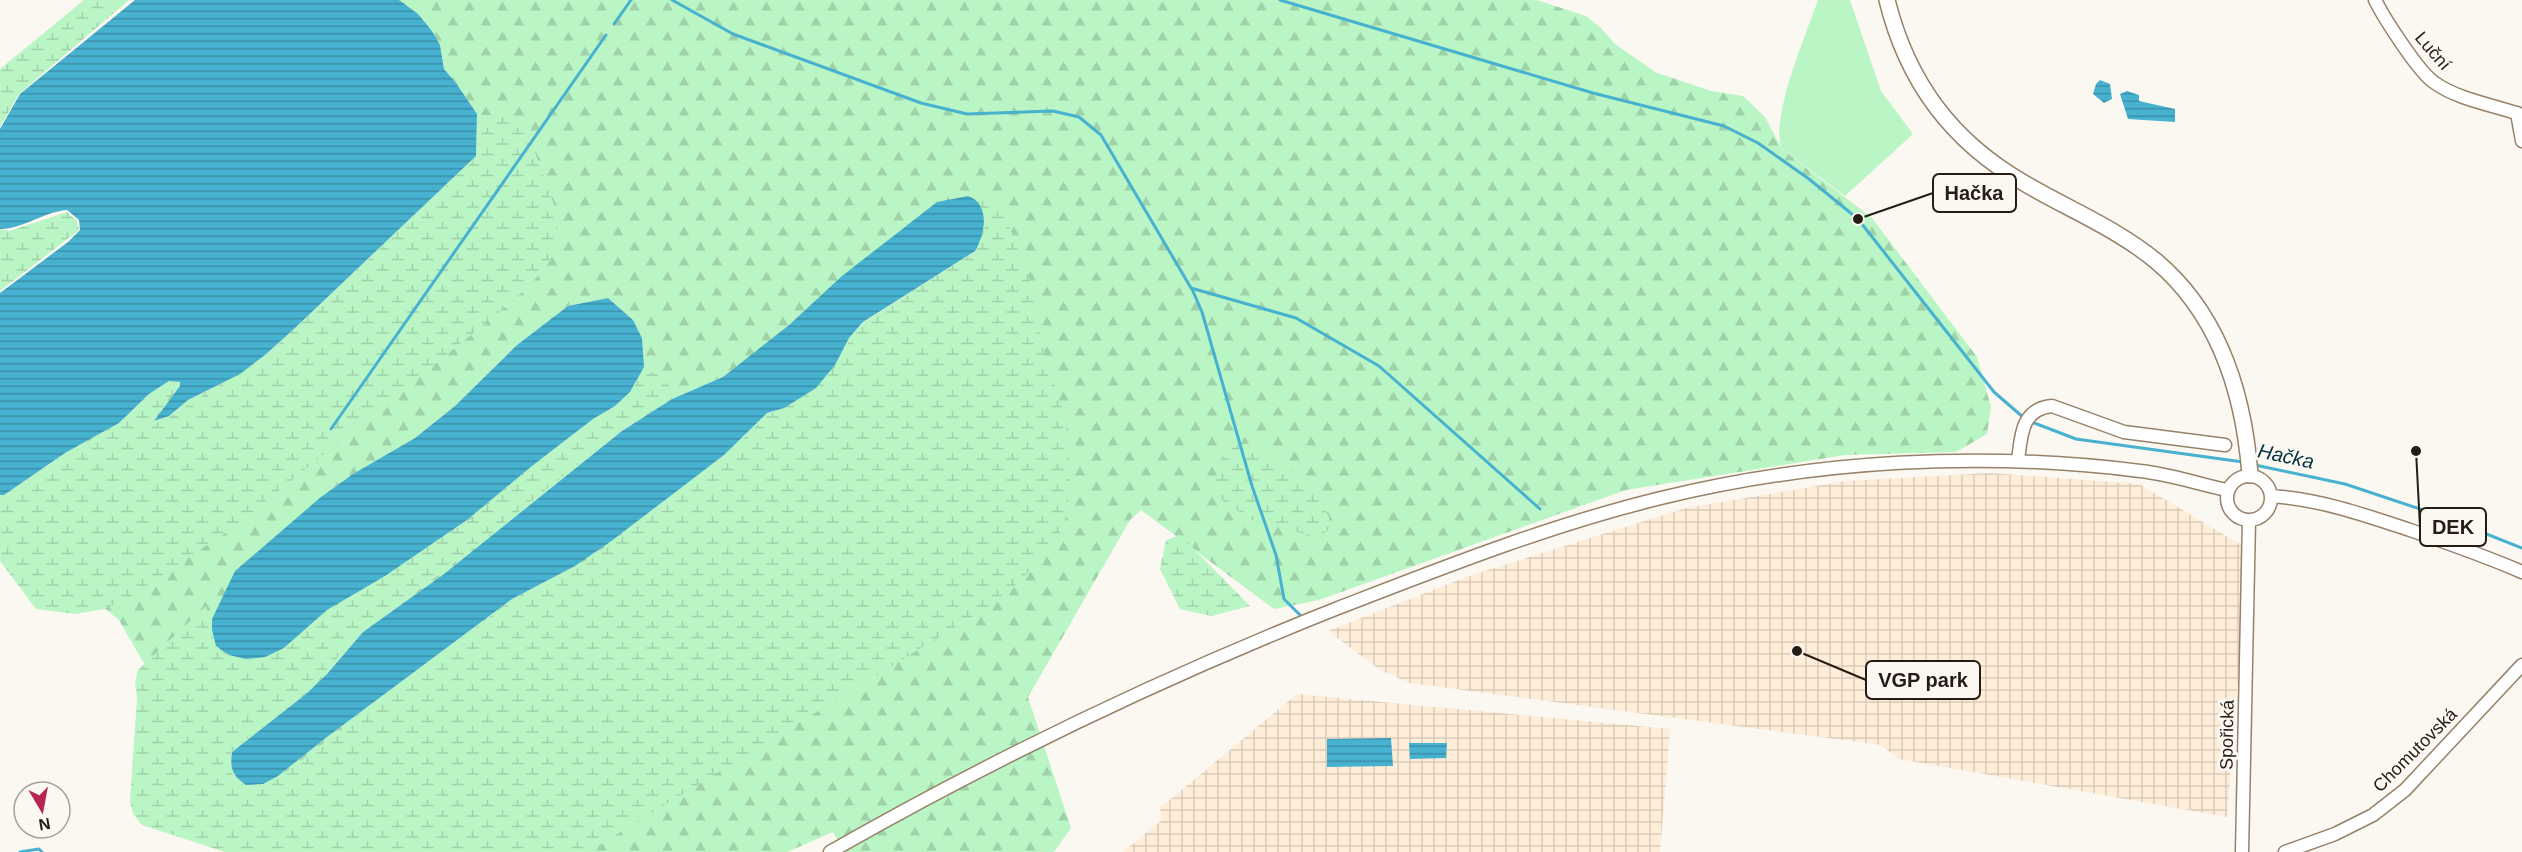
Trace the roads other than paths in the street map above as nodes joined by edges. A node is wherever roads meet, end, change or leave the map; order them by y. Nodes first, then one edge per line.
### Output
1 (1887, 0) edge
2 (2375, 0) edge
3 (2520, 114) edge
4 (2522, 141) edge
5 (2225, 445) dead end
6 (2018, 461) junction
7 (2250, 474) junction
8 (2227, 490) junction
9 (2271, 496) junction
10 (2249, 520) junction
11 (2522, 572) edge
12 (2522, 665) edge
13 (830, 852) edge
14 (2242, 852) edge
15 (2285, 852) edge

1 - 7 main road
2 - 3 street, Luční
3 - 4 street, Luční
5 - 6 street
6 - 8 street
6 - 13 street
7 - 8 street
7 - 9 street
8 - 10 street
9 - 10 street
9 - 11 street
10 - 14 street, Spořická
12 - 15 street, Chomutovská

